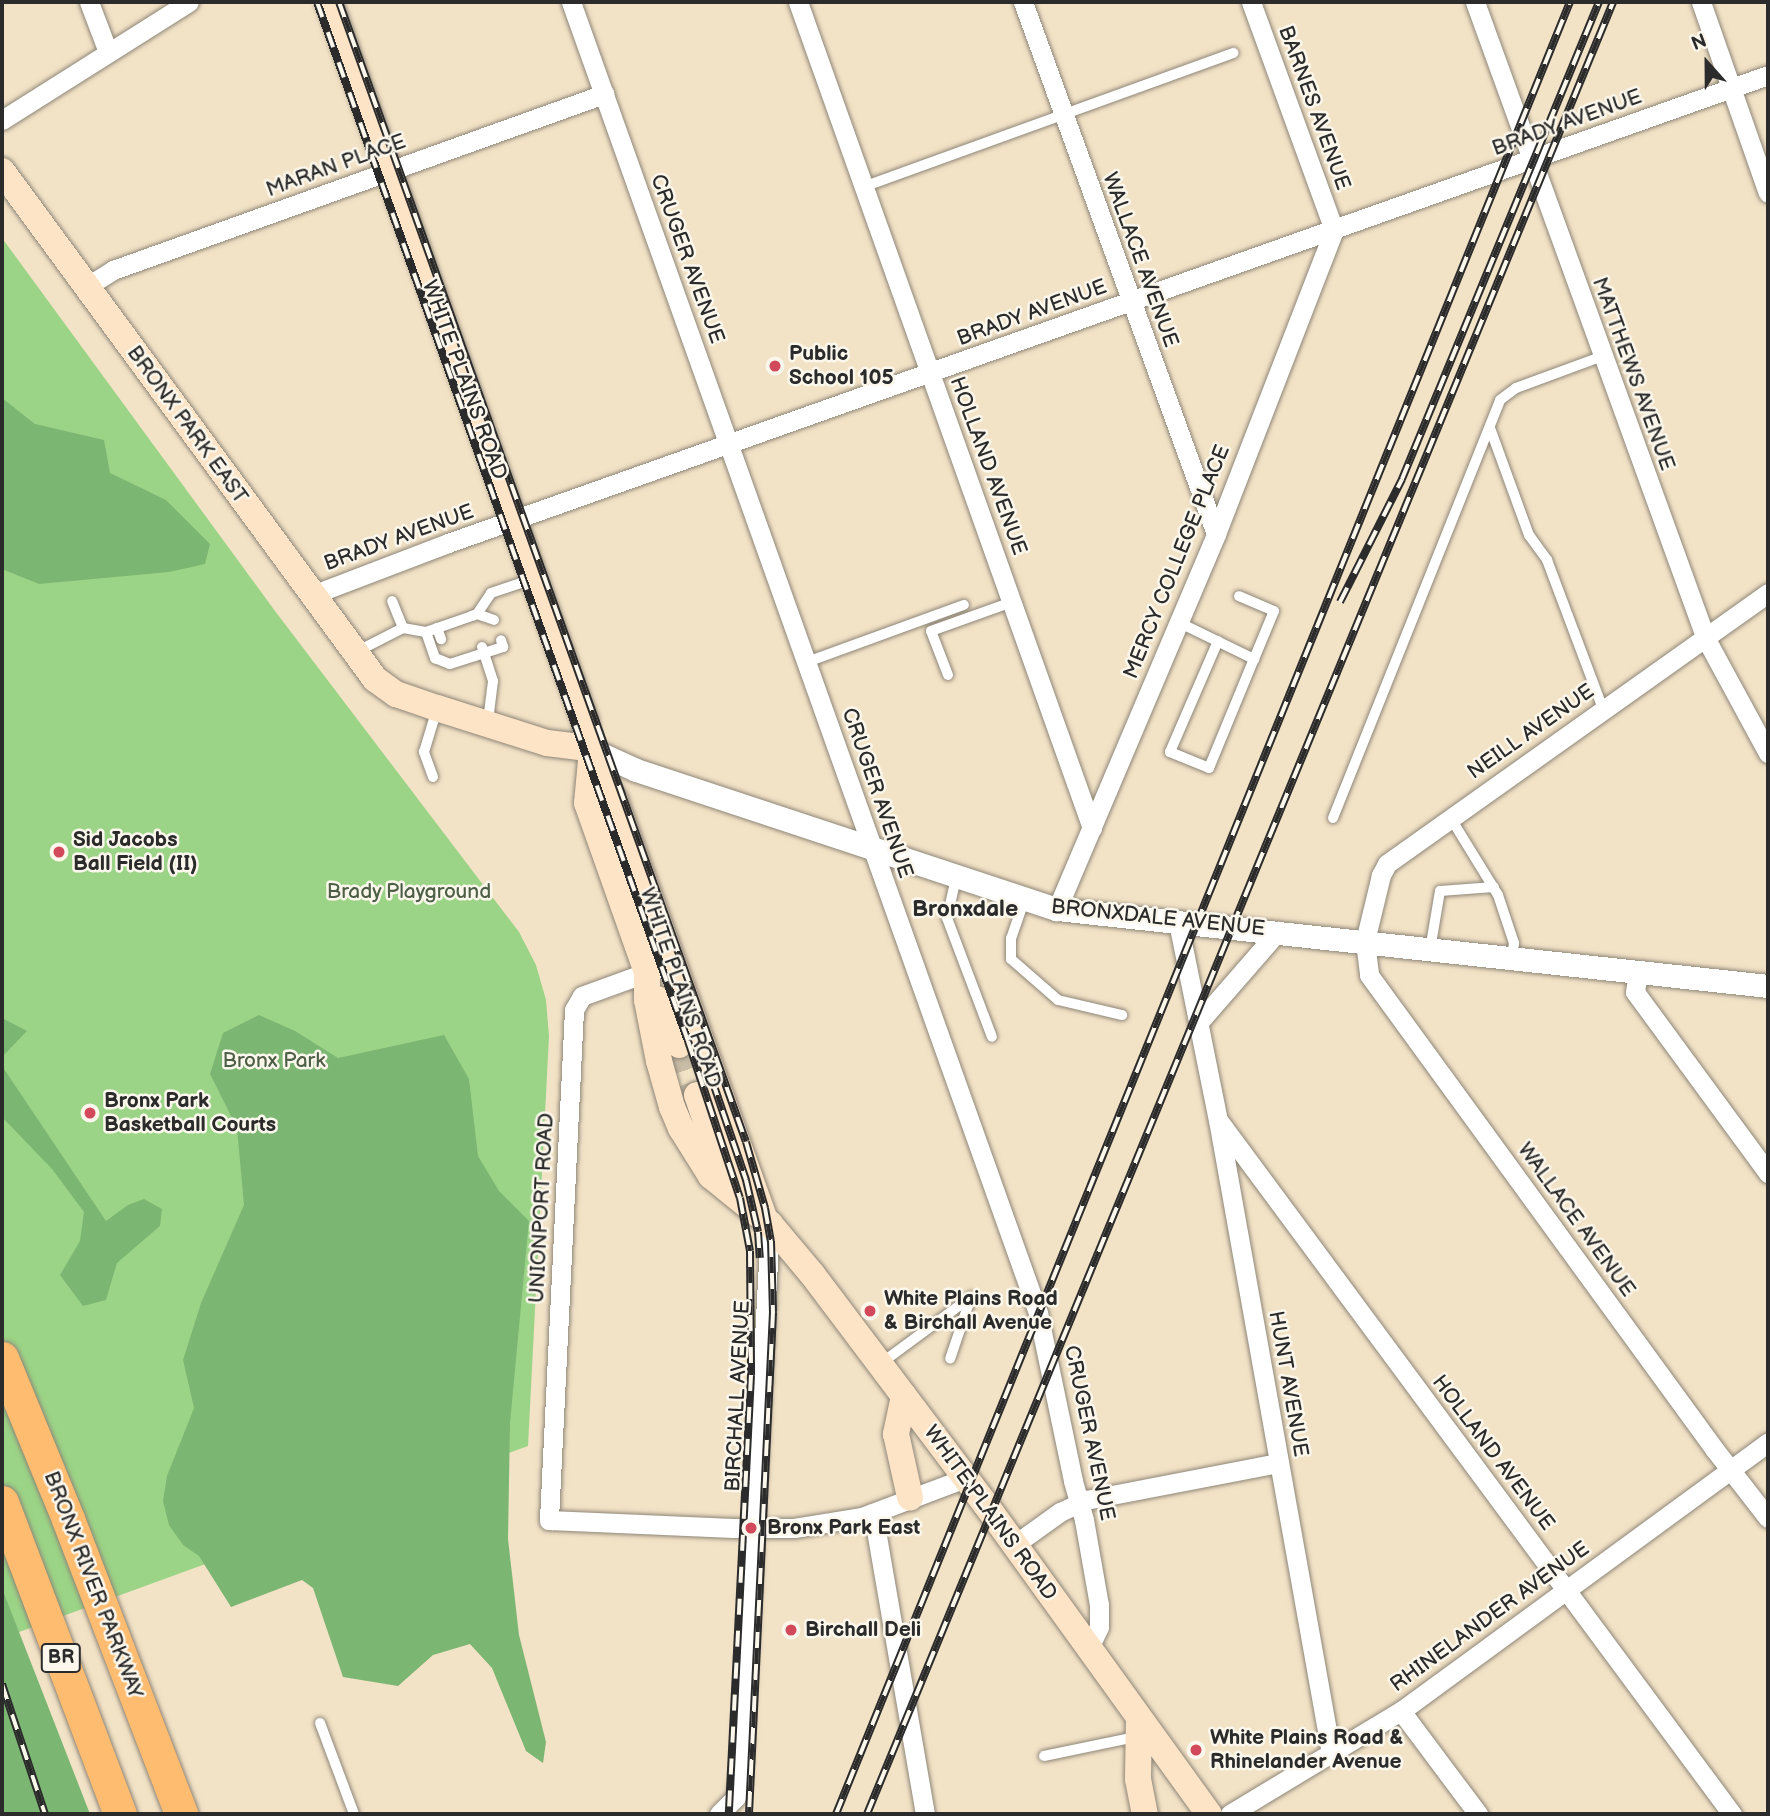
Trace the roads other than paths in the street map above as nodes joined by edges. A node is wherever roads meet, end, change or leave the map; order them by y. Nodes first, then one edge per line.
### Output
1 (89, 2) edge
2 (189, 2) edge
3 (329, 2) edge
4 (571, 2) edge
5 (798, 2) edge
6 (1023, 2) edge
7 (1251, 2) edge
8 (1475, 2) edge
9 (1701, 2) edge
10 (108, 52) junction
11 (1233, 52) dead end
12 (1768, 75) edge
13 (1731, 88) junction
14 (604, 94) junction
15 (1063, 115) junction
16 (2, 120) edge
17 (1531, 160) junction
18 (2, 171) edge
19 (389, 171) junction
20 (863, 187) junction
21 (1768, 193) edge
22 (1334, 230) junction
23 (86, 287) junction
24 (1130, 302) junction
25 (1603, 356) junction
26 (930, 373) junction
27 (1490, 428) junction
28 (730, 444) junction
29 (514, 521) junction
30 (1216, 534) junction
31 (534, 578) junction
32 (1768, 593) edge
33 (312, 595) junction
34 (1239, 596) dead end
35 (392, 601) dead end
36 (1013, 602) junction
37 (964, 605) dead end
38 (475, 619) junction
39 (494, 620) dead end
40 (1178, 622) junction
41 (454, 623) junction
42 (403, 628) junction
43 (437, 628) junction
44 (426, 632) junction
45 (457, 633) dead end
46 (441, 639) dead end
47 (1706, 639) junction
48 (501, 640) dead end
49 (1218, 641) junction
50 (483, 650) junction
51 (354, 653) junction
52 (1254, 659) junction
53 (807, 662) junction
54 (948, 675) dead end
55 (374, 679) joint
56 (437, 708) junction
57 (1603, 709) junction
58 (488, 723) junction
59 (1768, 753) edge
60 (590, 754) junction
61 (433, 777) dead end
62 (1450, 817) junction
63 (1332, 818) dead end
64 (1092, 828) junction
65 (874, 850) junction
66 (956, 878) junction
67 (1494, 887) junction
68 (1024, 901) junction
69 (1057, 909) junction
70 (1178, 922) junction
71 (1278, 931) junction
72 (1365, 941) junction
73 (1430, 950) junction
74 (1512, 958) junction
75 (672, 964) junction
76 (1638, 971) junction
77 (648, 977) junction
78 (1768, 986) edge
79 (1122, 1015) dead end
80 (1199, 1022) junction
81 (992, 1037) dead end
82 (679, 1045) tunnel mouth
83 (697, 1095) tunnel mouth
84 (1218, 1120) junction
85 (1768, 1173) edge
86 (760, 1216) junction
87 (2, 1358) edge
88 (950, 1359) dead end
89 (880, 1364) junction
90 (904, 1396) junction
91 (1768, 1442) edge
92 (1278, 1463) junction
93 (1732, 1469) junction
94 (965, 1478) junction
95 (910, 1497) junction
96 (2, 1502) edge
97 (1079, 1502) junction
98 (873, 1513) junction
99 (1768, 1518) edge
100 (754, 1529) junction
101 (1014, 1545) junction
102 (1567, 1590) junction
103 (1088, 1650) junction
104 (1401, 1711) junction
105 (320, 1723) dead end
106 (1139, 1727) junction
107 (1331, 1753) junction
108 (1044, 1756) dead end
109 (120, 1814) edge
110 (181, 1814) edge
111 (354, 1814) edge
112 (719, 1814) edge
113 (925, 1814) edge
114 (1146, 1814) edge
115 (1209, 1814) edge
116 (1230, 1814) edge
117 (1478, 1814) edge
118 (1732, 1814) edge

1 - 10 street
2 - 10 street
3 - 19 main road, WHITE PLAINS ROAD
4 - 14 street, CRUGER AVENUE
5 - 20 street, HOLLAND AVENUE
6 - 15 street, WALLACE AVENUE
7 - 22 street, BARNES AVENUE
8 - 17 street, MATTHEWS AVENUE
9 - 13 street
10 - 16 street
11 - 15 lane
12 - 13 street, BRADY AVENUE
13 - 17 street, BRADY AVENUE
13 - 21 street
14 - 19 street, MARAN PLACE
14 - 28 street, CRUGER AVENUE
15 - 20 lane
15 - 24 street, WALLACE AVENUE
17 - 22 street, BRADY AVENUE
17 - 25 street, MATTHEWS AVENUE
18 - 23 main road, BRONX PARK EAST
19 - 23 street, MARAN PLACE
19 - 29 main road, WHITE PLAINS ROAD
20 - 26 street, HOLLAND AVENUE
22 - 24 street, BRADY AVENUE
22 - 30 street, MERCY COLLEGE PLACE
23 - 33 main road, BRONX PARK EAST
24 - 26 street, BRADY AVENUE
24 - 30 street, WALLACE AVENUE
25 - 27 lane
25 - 47 street, MATTHEWS AVENUE
26 - 28 street, BRADY AVENUE
26 - 36 street, HOLLAND AVENUE
27 - 57 lane
27 - 63 lane
28 - 29 street, BRADY AVENUE
28 - 53 street, CRUGER AVENUE
29 - 31 main road, WHITE PLAINS ROAD
29 - 33 street, BRADY AVENUE
30 - 40 street, MERCY COLLEGE PLACE
31 - 38 lane
31 - 60 main road, WHITE PLAINS ROAD
32 - 47 street, NEILL AVENUE
33 - 51 main road, BRONX PARK EAST
34 - 52 lane
35 - 42 lane
36 - 54 lane
36 - 64 street, HOLLAND AVENUE
37 - 53 lane
38 - 39 lane
38 - 41 lane
40 - 49 lane
40 - 64 street, MERCY COLLEGE PLACE
41 - 43 lane
41 - 45 lane
42 - 44 lane
42 - 51 lane
43 - 44 lane
43 - 46 lane
44 - 50 lane
47 - 57 street, NEILL AVENUE
47 - 59 street, MATTHEWS AVENUE
48 - 50 lane
49 - 52 lane
49 - 52 lane
50 - 58 lane
51 - 55 main road, BRONX PARK EAST
53 - 65 street, CRUGER AVENUE
55 - 56 main road, BRONXDALE AVENUE
56 - 58 main road, BRONXDALE AVENUE
56 - 61 lane
57 - 62 street, NEILL AVENUE
58 - 60 main road, BRONXDALE AVENUE
60 - 65 street, BRONXDALE AVENUE
60 - 75 main road, WHITE PLAINS ROAD
60 - 77 main road, WHITE PLAINS ROAD
62 - 67 lane
62 - 72 street, NEILL AVENUE
64 - 69 street, MERCY COLLEGE PLACE
65 - 66 street, BRONXDALE AVENUE
65 - 97 street, CRUGER AVENUE
66 - 68 street, BRONXDALE AVENUE
66 - 81 lane
67 - 73 lane
67 - 74 lane
68 - 69 street, BRONXDALE AVENUE
68 - 79 lane
69 - 70 street, BRONXDALE AVENUE
70 - 71 street, BRONXDALE AVENUE
70 - 80 street, HUNT AVENUE
71 - 72 street, BRONXDALE AVENUE
71 - 80 street
72 - 73 street, BRONXDALE AVENUE
72 - 93 street, WALLACE AVENUE
73 - 74 street, BRONXDALE AVENUE
74 - 76 street, BRONXDALE AVENUE
75 - 77 street, UNIONPORT ROAD
75 - 86 main road, WHITE PLAINS ROAD
76 - 78 street, BRONXDALE AVENUE
76 - 85 street
77 - 82 main road, WHITE PLAINS ROAD
77 - 86 main road, WHITE PLAINS ROAD
77 - 100 street, UNIONPORT ROAD
80 - 84 street, HUNT AVENUE
83 - 86 main road, WHITE PLAINS ROAD
84 - 92 street, HUNT AVENUE
84 - 102 street, HOLLAND AVENUE
86 - 89 main road, WHITE PLAINS ROAD
86 - 100 street, BIRCHALL AVENUE
87 - 110 highway, BRONX RIVER PARKWAY / BR
88 - 89 lane
89 - 90 main road, WHITE PLAINS ROAD
90 - 94 main road, WHITE PLAINS ROAD
90 - 95 main road
91 - 93 street, RHINELANDER AVENUE
92 - 97 street
92 - 107 street, HUNT AVENUE
93 - 99 street, WALLACE AVENUE
93 - 102 street, RHINELANDER AVENUE
94 - 95 street
94 - 101 main road, WHITE PLAINS ROAD
95 - 98 street
96 - 109 highway, BR
97 - 101 street
97 - 103 street, CRUGER AVENUE
98 - 100 street
98 - 113 street
100 - 112 street, BIRCHALL AVENUE
101 - 103 main road, WHITE PLAINS ROAD
102 - 104 street, RHINELANDER AVENUE
102 - 118 street, HOLLAND AVENUE
103 - 106 main road, WHITE PLAINS ROAD
104 - 107 street, RHINELANDER AVENUE
104 - 117 street
105 - 111 lane
106 - 108 lane
106 - 114 main road
106 - 115 main road, WHITE PLAINS ROAD
107 - 116 street, RHINELANDER AVENUE

